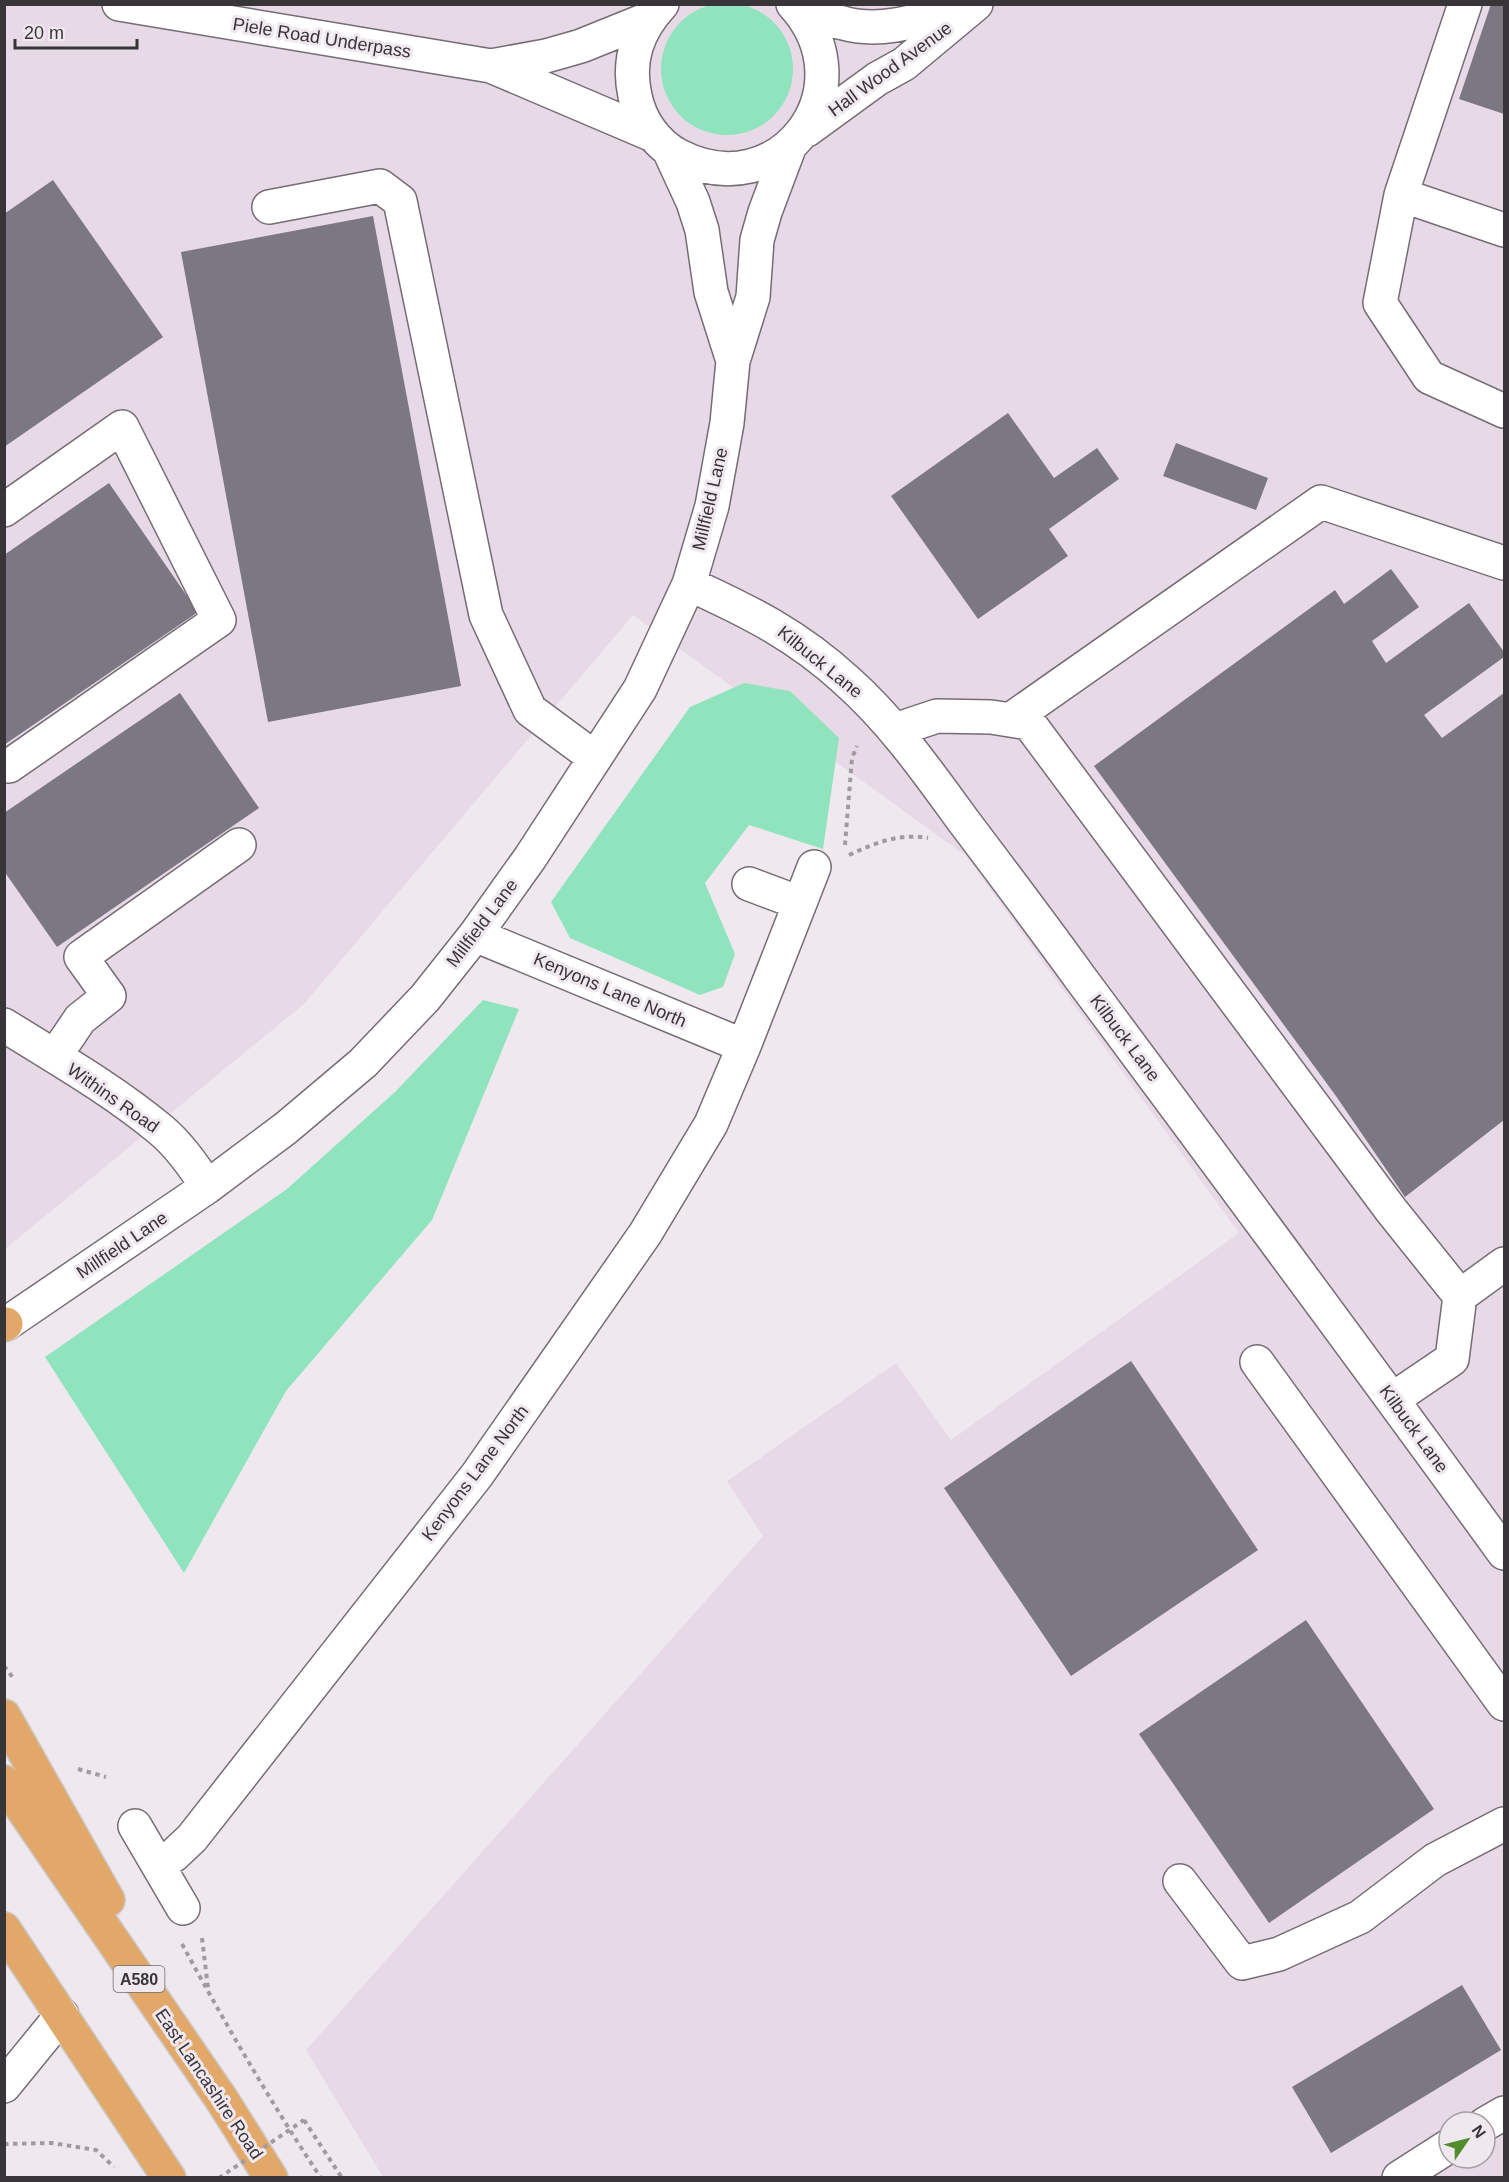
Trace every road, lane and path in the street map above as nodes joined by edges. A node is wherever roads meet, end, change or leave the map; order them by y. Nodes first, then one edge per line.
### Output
1 (119, 4) edge
2 (974, 4) edge
3 (1465, 4) edge
4 (794, 5) edge
5 (655, 12) edge
6 (491, 66) junction
7 (796, 140) junction
8 (661, 142) junction
9 (1401, 195) junction
10 (269, 207) dead end
11 (1504, 230) edge
12 (733, 361) junction
13 (1504, 411) edge
14 (4, 510) edge
15 (1504, 562) edge
16 (689, 584) junction
17 (1010, 720) junction
18 (895, 730) junction
19 (859, 739) dead end
20 (595, 758) junction
21 (9, 766) dead end
22 (239, 845) dead end
23 (987, 851) junction
24 (814, 867) dead end
25 (749, 884) dead end
26 (800, 903) junction
27 (475, 935) junction
28 (4, 1026) edge
29 (744, 1046) junction
30 (55, 1056) junction
31 (207, 1187) junction
32 (1504, 1264) edge
33 (1460, 1296) junction
34 (5, 1324) edge
35 (1257, 1362) dead end
36 (1393, 1399) junction
37 (1504, 1553) edge
38 (1504, 1704) edge
39 (4, 1716) edge
40 (74, 1768) dead end
41 (106, 1778) dead end
42 (4, 1782) edge
43 (1504, 1824) edge
44 (135, 1826) dead end
45 (158, 1866) junction
46 (1180, 1881) dead end
47 (183, 1908) joint
48 (4, 1929) edge
49 (208, 1992) dead end
50 (62, 2015) junction
51 (4, 2086) edge
52 (222, 2100) junction
53 (298, 2143) dead end
54 (4, 2144) edge
55 (1437, 2154) edge
56 (118, 2172) dead end
57 (170, 2178) edge
58 (219, 2178) edge
59 (271, 2178) edge
60 (321, 2178) edge
61 (342, 2178) edge
62 (1399, 2178) edge

1 - 6 street, Piele Road Underpass
2 - 4 street, Hall Wood Avenue
2 - 7 street, Hall Wood Avenue
3 - 9 street
4 - 7 street, Millfield Lane
5 - 6 street, Piele Road Underpass
5 - 8 street, Millfield Lane
6 - 8 street, Piele Road Underpass
7 - 8 street, Hall Wood Avenue
7 - 12 street, Millfield Lane
8 - 12 street, Millfield Lane
9 - 11 street
9 - 13 street
10 - 20 street
12 - 16 street, Millfield Lane
14 - 21 street
15 - 17 street
16 - 18 street, Kilbuck Lane
16 - 20 street, Millfield Lane
17 - 18 street
17 - 33 street
18 - 23 street, Kilbuck Lane
19 - 23 path
20 - 27 street, Millfield Lane
22 - 30 street
23 - 36 street, Kilbuck Lane
24 - 26 street, Kenyons Lane North
25 - 26 street
26 - 29 street, Kenyons Lane North
27 - 29 street, Kenyons Lane North
27 - 31 street, Millfield Lane
28 - 30 street, Withins Road
29 - 45 street, Kenyons Lane North
30 - 31 street, Withins Road
31 - 34 street, Millfield Lane
32 - 33 street
33 - 36 street
35 - 38 street
36 - 37 street, Kilbuck Lane
39 - 52 highway
40 - 41 path
42 - 52 highway, East Lancashire Road / A580
43 - 46 street
44 - 45 street
45 - 47 street
47 - 49 path
48 - 50 highway
50 - 51 street
50 - 57 highway
52 - 59 highway, East Lancashire Road / A580
53 - 60 path
54 - 56 path
55 - 62 street
58 - 61 path, bridge

